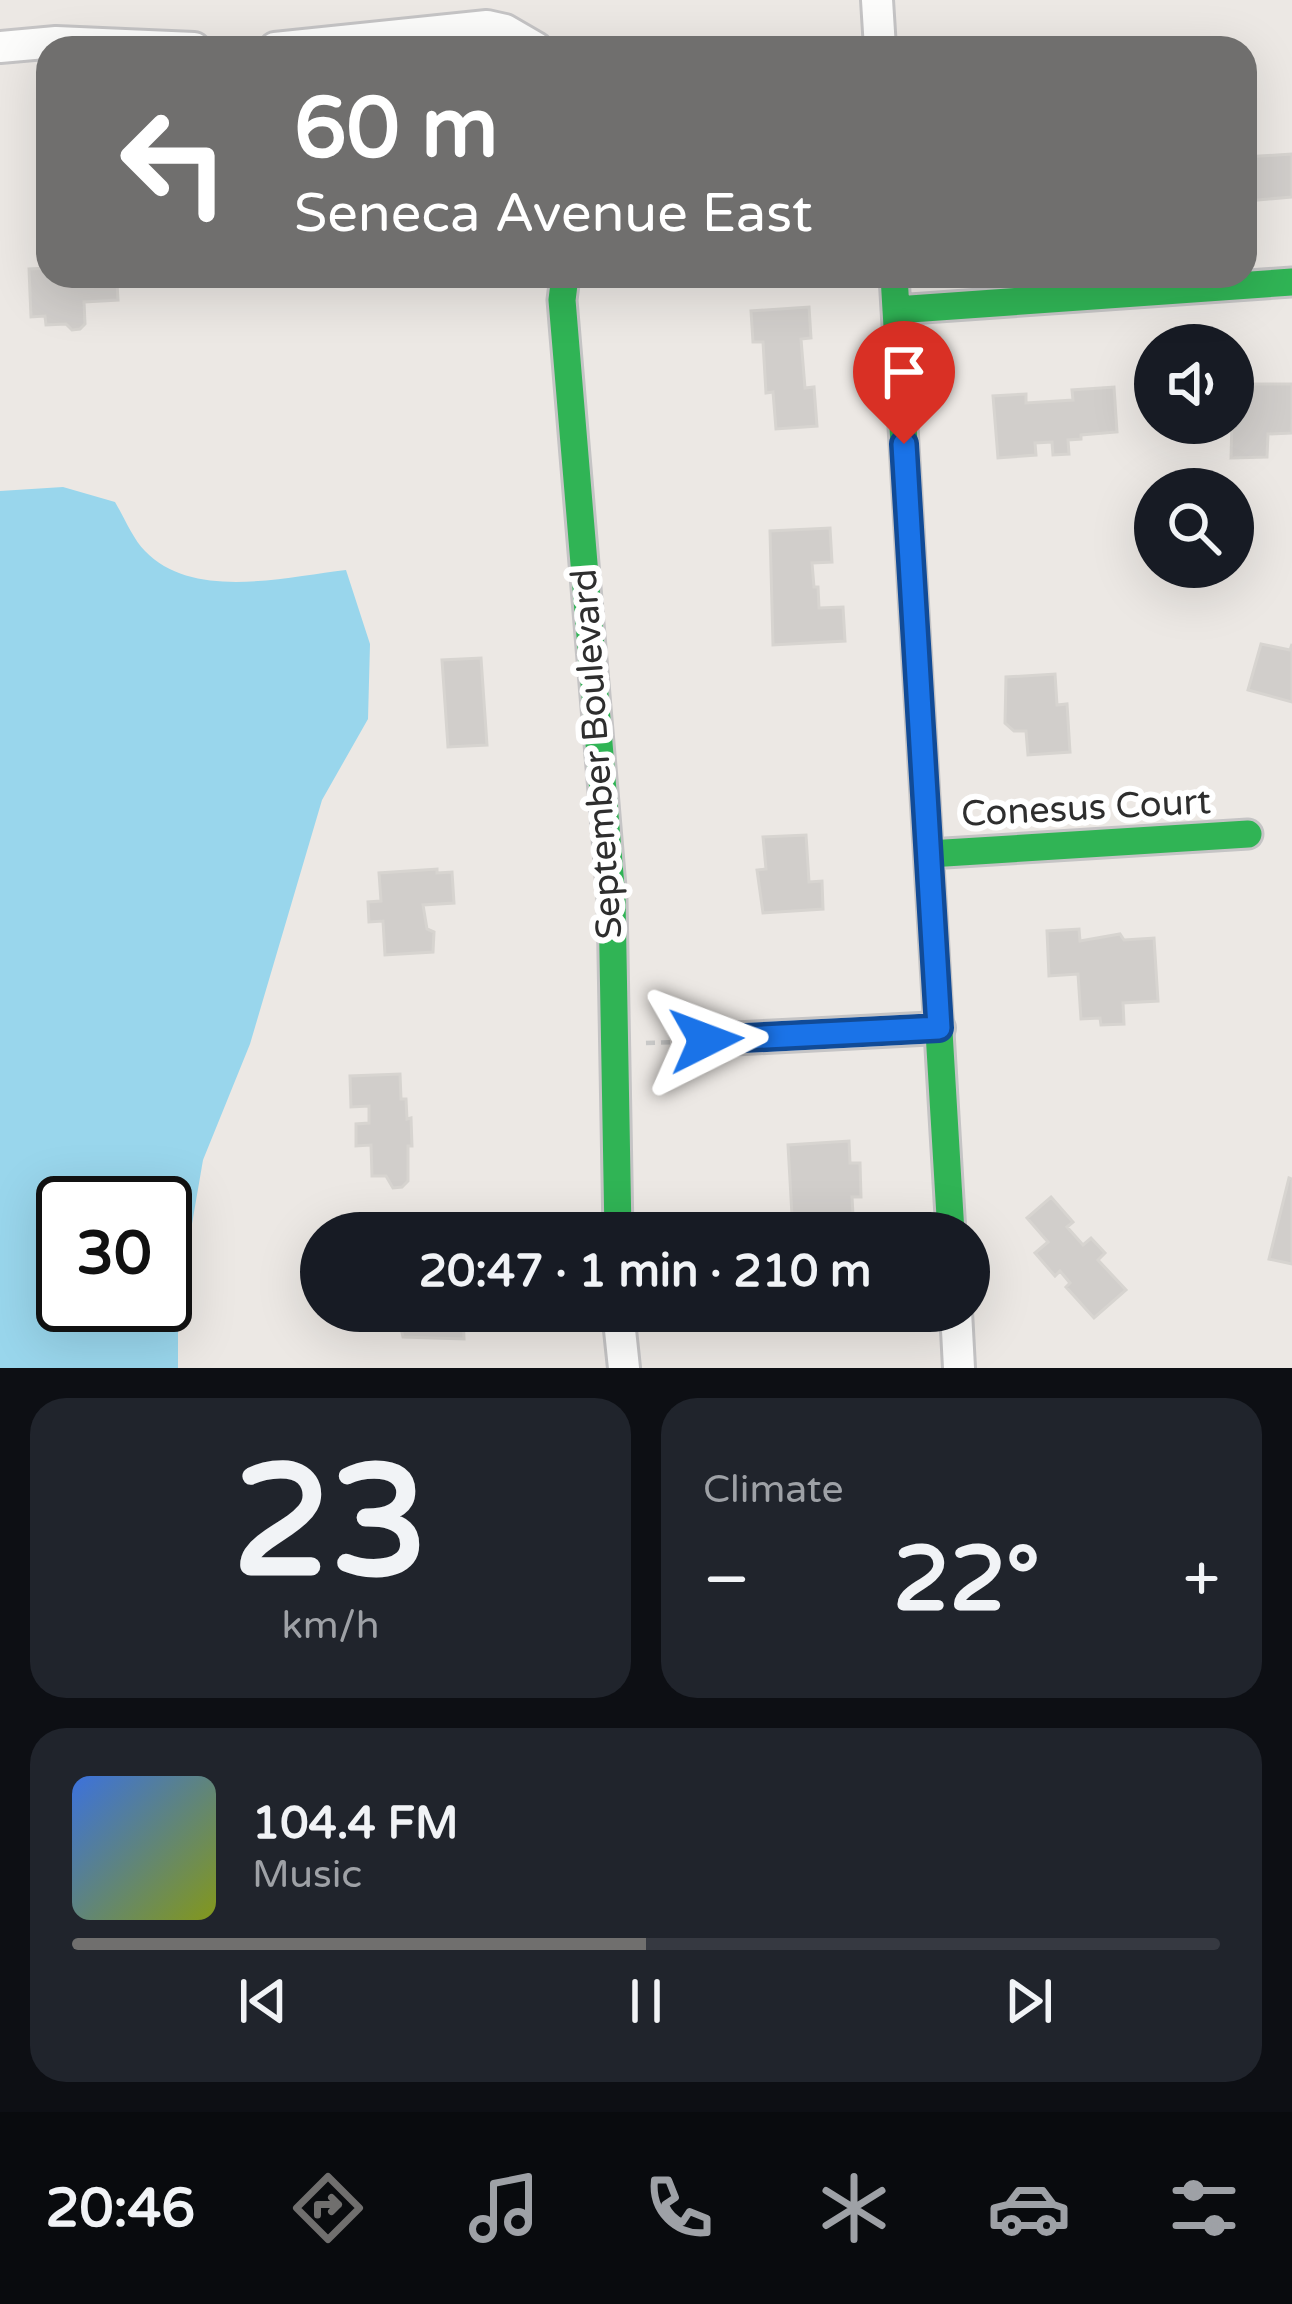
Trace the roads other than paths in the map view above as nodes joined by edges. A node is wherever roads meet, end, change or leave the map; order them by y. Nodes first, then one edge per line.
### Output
1 (877, 0) edge
2 (384, 36) edge
3 (515, 36) edge
4 (879, 36) edge
5 (36, 44) edge
6 (0, 47) edge
7 (1292, 282) edge
8 (1257, 284) edge
9 (564, 288) edge
10 (895, 288) edge
11 (1207, 288) edge
12 (896, 310) junction
13 (1248, 835) dead end
14 (928, 854) junction
15 (939, 1028) junction
16 (706, 1040) road end
17 (617, 1212) edge
18 (950, 1212) edge
19 (620, 1332) edge
20 (957, 1332) edge
21 (624, 1368) edge
22 (959, 1368) edge

1 - 4 street
2 - 3 street
5 - 6 street
7 - 8 street
9 - 17 street, September Boulevard
10 - 12 street
11 - 12 street
12 - 14 street
13 - 14 street, Conesus Court
14 - 15 street
15 - 16 street
15 - 18 street
19 - 21 street
20 - 22 street

